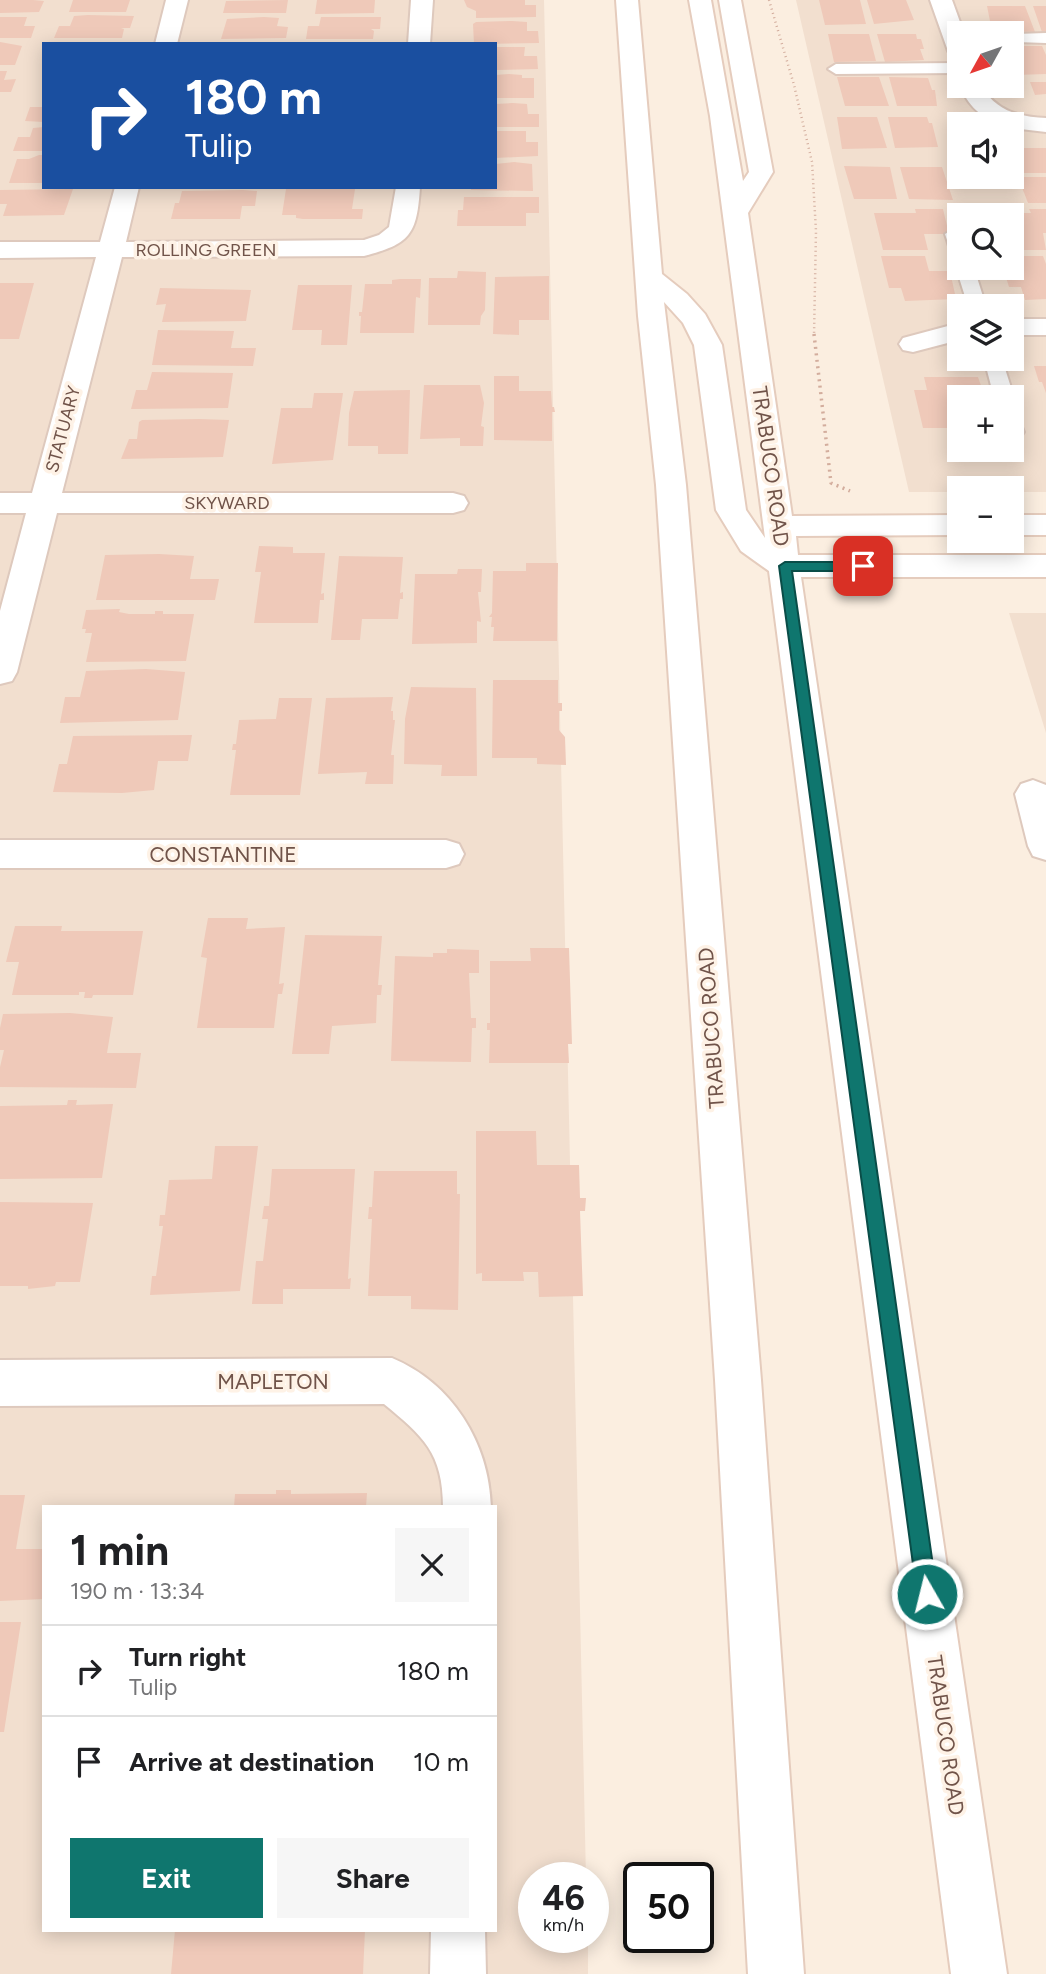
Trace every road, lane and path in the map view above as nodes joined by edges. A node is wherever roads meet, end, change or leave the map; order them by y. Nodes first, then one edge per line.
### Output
1 (177, 0) edge
2 (422, 0) edge
3 (627, 0) edge
4 (700, 0) edge
5 (730, 0) edge
6 (769, 0) edge
7 (941, 0) edge
8 (949, 21) edge
9 (1024, 38) edge
10 (1046, 38) edge
11 (166, 42) edge
12 (419, 42) edge
13 (947, 68) edge
14 (836, 69) dead end
15 (976, 98) edge
16 (1046, 125) edge
17 (126, 189) edge
18 (408, 189) edge
19 (735, 214) junction
20 (0, 250) edge
21 (110, 250) junction
22 (649, 277) junction
23 (1024, 327) edge
24 (1046, 327) edge
25 (947, 334) edge
26 (913, 344) dead end
27 (859, 495) dead end
28 (0, 503) edge
29 (43, 503) junction
30 (453, 503) dead end
31 (947, 525) edge
32 (1024, 525) edge
33 (1046, 525) edge
34 (779, 526) junction
35 (785, 566) junction
36 (1046, 566) edge
37 (0, 672) edge
38 (1033, 794) dead end
39 (1046, 846) edge
40 (0, 855) edge
41 (446, 855) dead end
42 (0, 1383) edge
43 (467, 1505) edge
44 (458, 1932) edge
45 (458, 1974) edge
46 (776, 1974) edge
47 (979, 1974) edge

1 - 11 main road
2 - 12 main road
3 - 22 main road, TRABUCO ROAD
4 - 19 main road, TRABUCO ROAD
5 - 19 main road
6 - 27 path
7 - 8 main road
9 - 10 lane
13 - 14 lane
15 - 16 main road
17 - 21 main road, STATUARY
18 - 21 main road, ROLLING GREEN
19 - 34 main road, TRABUCO ROAD
20 - 21 main road, ROLLING GREEN
21 - 29 main road, STATUARY
22 - 35 main road
22 - 46 main road, TRABUCO ROAD
23 - 24 main road
25 - 26 main road
28 - 29 main road, SKYWARD
29 - 30 main road, SKYWARD
29 - 37 main road, STATUARY
31 - 34 main road
32 - 33 main road
34 - 35 main road, TRABUCO ROAD
35 - 36 main road
35 - 47 main road, TRABUCO ROAD
38 - 39 main road
40 - 41 main road, CONSTANTINE
42 - 43 main road, MAPLETON
44 - 45 main road

